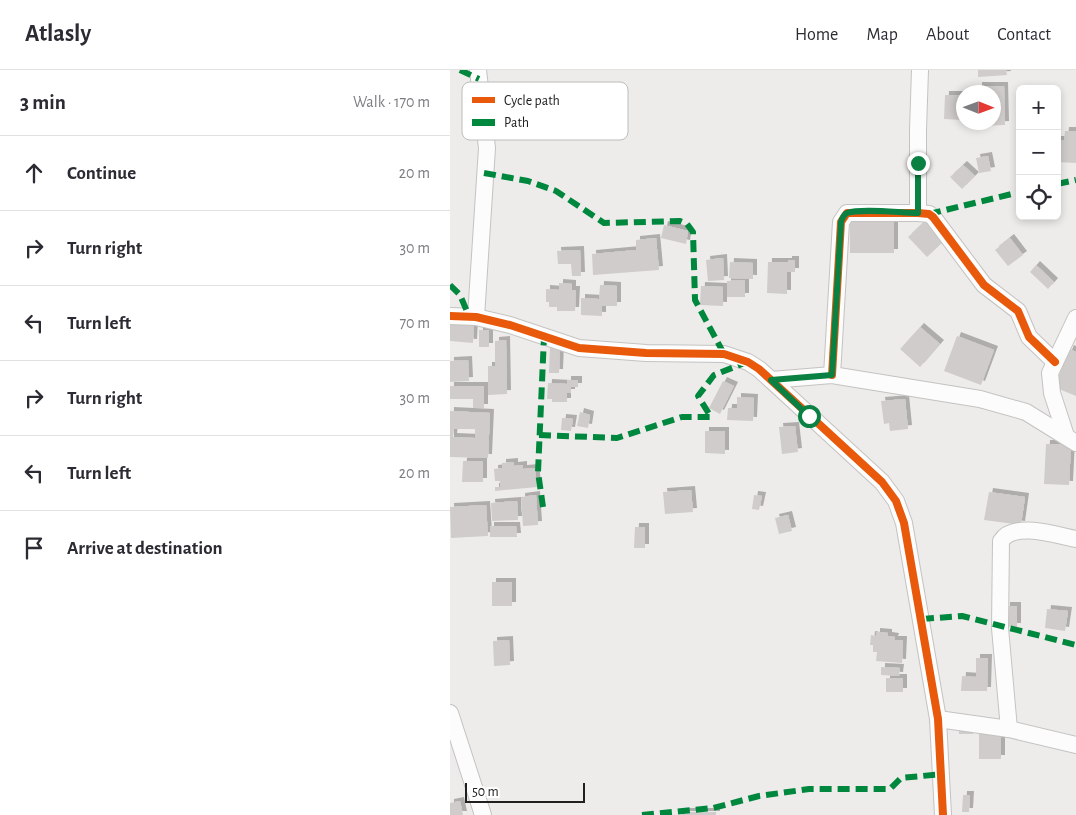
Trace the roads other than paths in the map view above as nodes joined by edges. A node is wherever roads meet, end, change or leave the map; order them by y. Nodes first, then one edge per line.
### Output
1 (920, 70) edge
2 (486, 140) edge
3 (918, 213) junction
4 (450, 316) edge
5 (476, 317) junction
6 (1076, 318) edge
7 (1055, 362) junction
8 (832, 375) junction
9 (771, 380) junction
10 (1071, 439) edge
11 (1076, 539) edge
12 (450, 714) edge
13 (938, 719) junction
14 (1009, 729) junction
15 (1076, 745) edge
16 (483, 815) edge
17 (944, 815) edge

1 - 3 street
2 - 5 street
3 - 7 street
3 - 8 street
4 - 5 street
5 - 9 street
6 - 7 street
7 - 10 street
8 - 9 street
8 - 10 street
9 - 13 street
11 - 14 street
12 - 16 street
13 - 14 street
13 - 17 street
14 - 15 street

